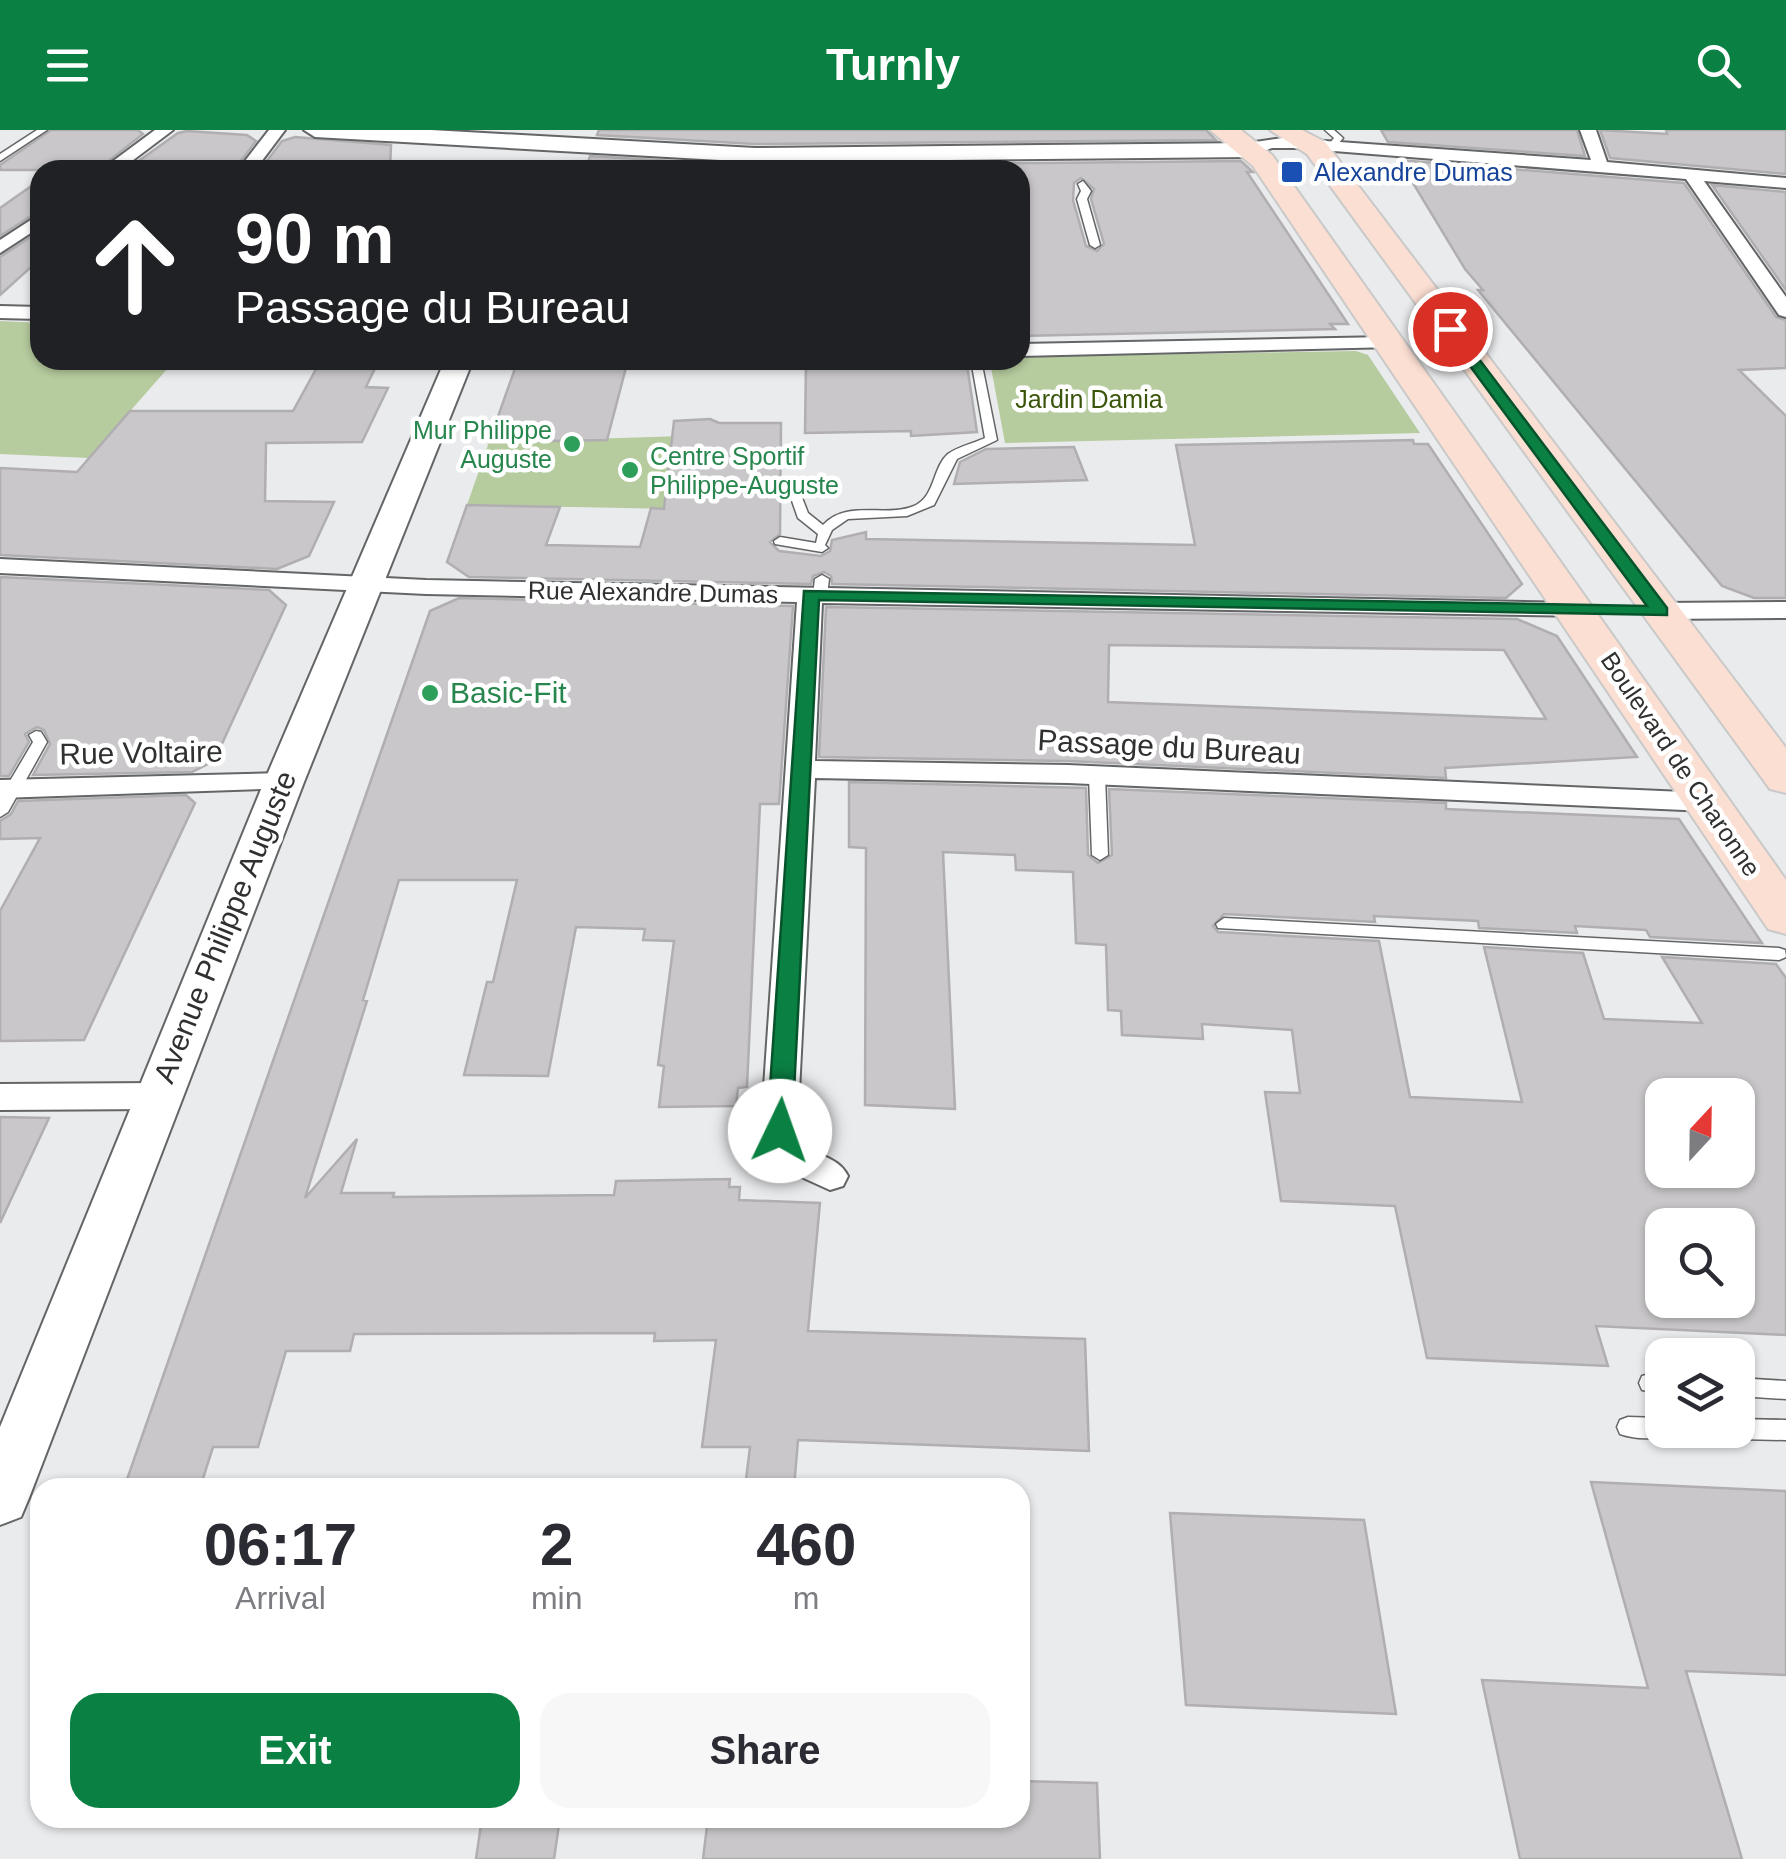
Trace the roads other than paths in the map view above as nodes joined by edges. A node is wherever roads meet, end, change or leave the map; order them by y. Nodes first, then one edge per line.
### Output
1 (43, 130) edge
2 (166, 130) edge
3 (277, 130) edge
4 (314, 130) edge
5 (1223, 130) edge
6 (1284, 130) edge
7 (1588, 130) edge
8 (550, 137) edge
9 (1325, 142) edge
10 (1252, 150) junction
11 (0, 158) edge
12 (123, 160) edge
13 (254, 160) edge
14 (540, 160) edge
15 (774, 160) edge
16 (954, 160) edge
17 (1600, 164) junction
18 (1690, 173) junction
19 (1786, 183) edge
20 (1084, 184) dead end
21 (30, 226) edge
22 (1096, 244) dead end
23 (0, 248) edge
24 (1786, 311) edge
25 (0, 312) edge
26 (30, 313) edge
27 (1387, 342) junction
28 (1030, 350) edge
29 (455, 370) edge
30 (978, 370) edge
31 (797, 498) dead end
32 (823, 540) junction
33 (780, 541) dead end
34 (0, 566) edge
35 (367, 585) junction
36 (818, 589) junction
37 (1786, 610) edge
38 (1576, 611) junction
39 (1660, 612) junction
40 (36, 734) dead end
41 (801, 769) junction
42 (1096, 776) junction
43 (1786, 778) edge
44 (284, 782) junction
45 (4, 796) edge
46 (1707, 802) junction
47 (1100, 856) dead end
48 (1224, 924) dead end
49 (1782, 936) edge
50 (0, 1096) edge
51 (157, 1096) junction
52 (830, 1176) dead end
53 (1755, 1388) edge
54 (1786, 1390) edge
55 (18, 1410) edge
56 (1628, 1427) dead end
57 (1645, 1428) edge
58 (1755, 1429) edge
59 (1786, 1430) edge
60 (0, 1498) edge

1 - 11 lane
2 - 12 street
3 - 13 street
4 - 8 main road
5 - 10 main road, Boulevard de Charonne
6 - 9 main road
7 - 17 street
8 - 14 main road
8 - 15 main road
9 - 10 street
9 - 17 street
9 - 39 main road
10 - 16 main road
10 - 27 main road, Boulevard de Charonne
17 - 18 street
18 - 19 street
18 - 24 street
20 - 22 lane
21 - 23 street
25 - 26 street
27 - 28 street
27 - 38 main road, Boulevard de Charonne
29 - 35 main road, Avenue Philippe Auguste
30 - 32 lane
31 - 32 lane
32 - 33 lane
34 - 35 street, Rue Alexandre Dumas
35 - 36 street, Rue Alexandre Dumas
35 - 44 main road, Avenue Philippe Auguste
36 - 38 street, Rue Alexandre Dumas
36 - 41 street
37 - 39 street, Rue Alexandre Dumas
38 - 39 main road, Rue Alexandre Dumas
38 - 46 main road, Boulevard de Charonne
39 - 43 main road
40 - 45 lane
41 - 42 street, Passage du Bureau
41 - 52 street
42 - 46 street, Passage du Bureau
42 - 47 lane
44 - 45 street, Rue Voltaire
44 - 51 main road, Avenue Philippe Auguste
46 - 49 main road, Boulevard de Charonne
48 - 49 lane
50 - 51 street
51 - 55 main road, Avenue Philippe Auguste
53 - 54 lane
55 - 60 main road, Avenue Philippe Auguste
56 - 57 lane
58 - 59 lane

